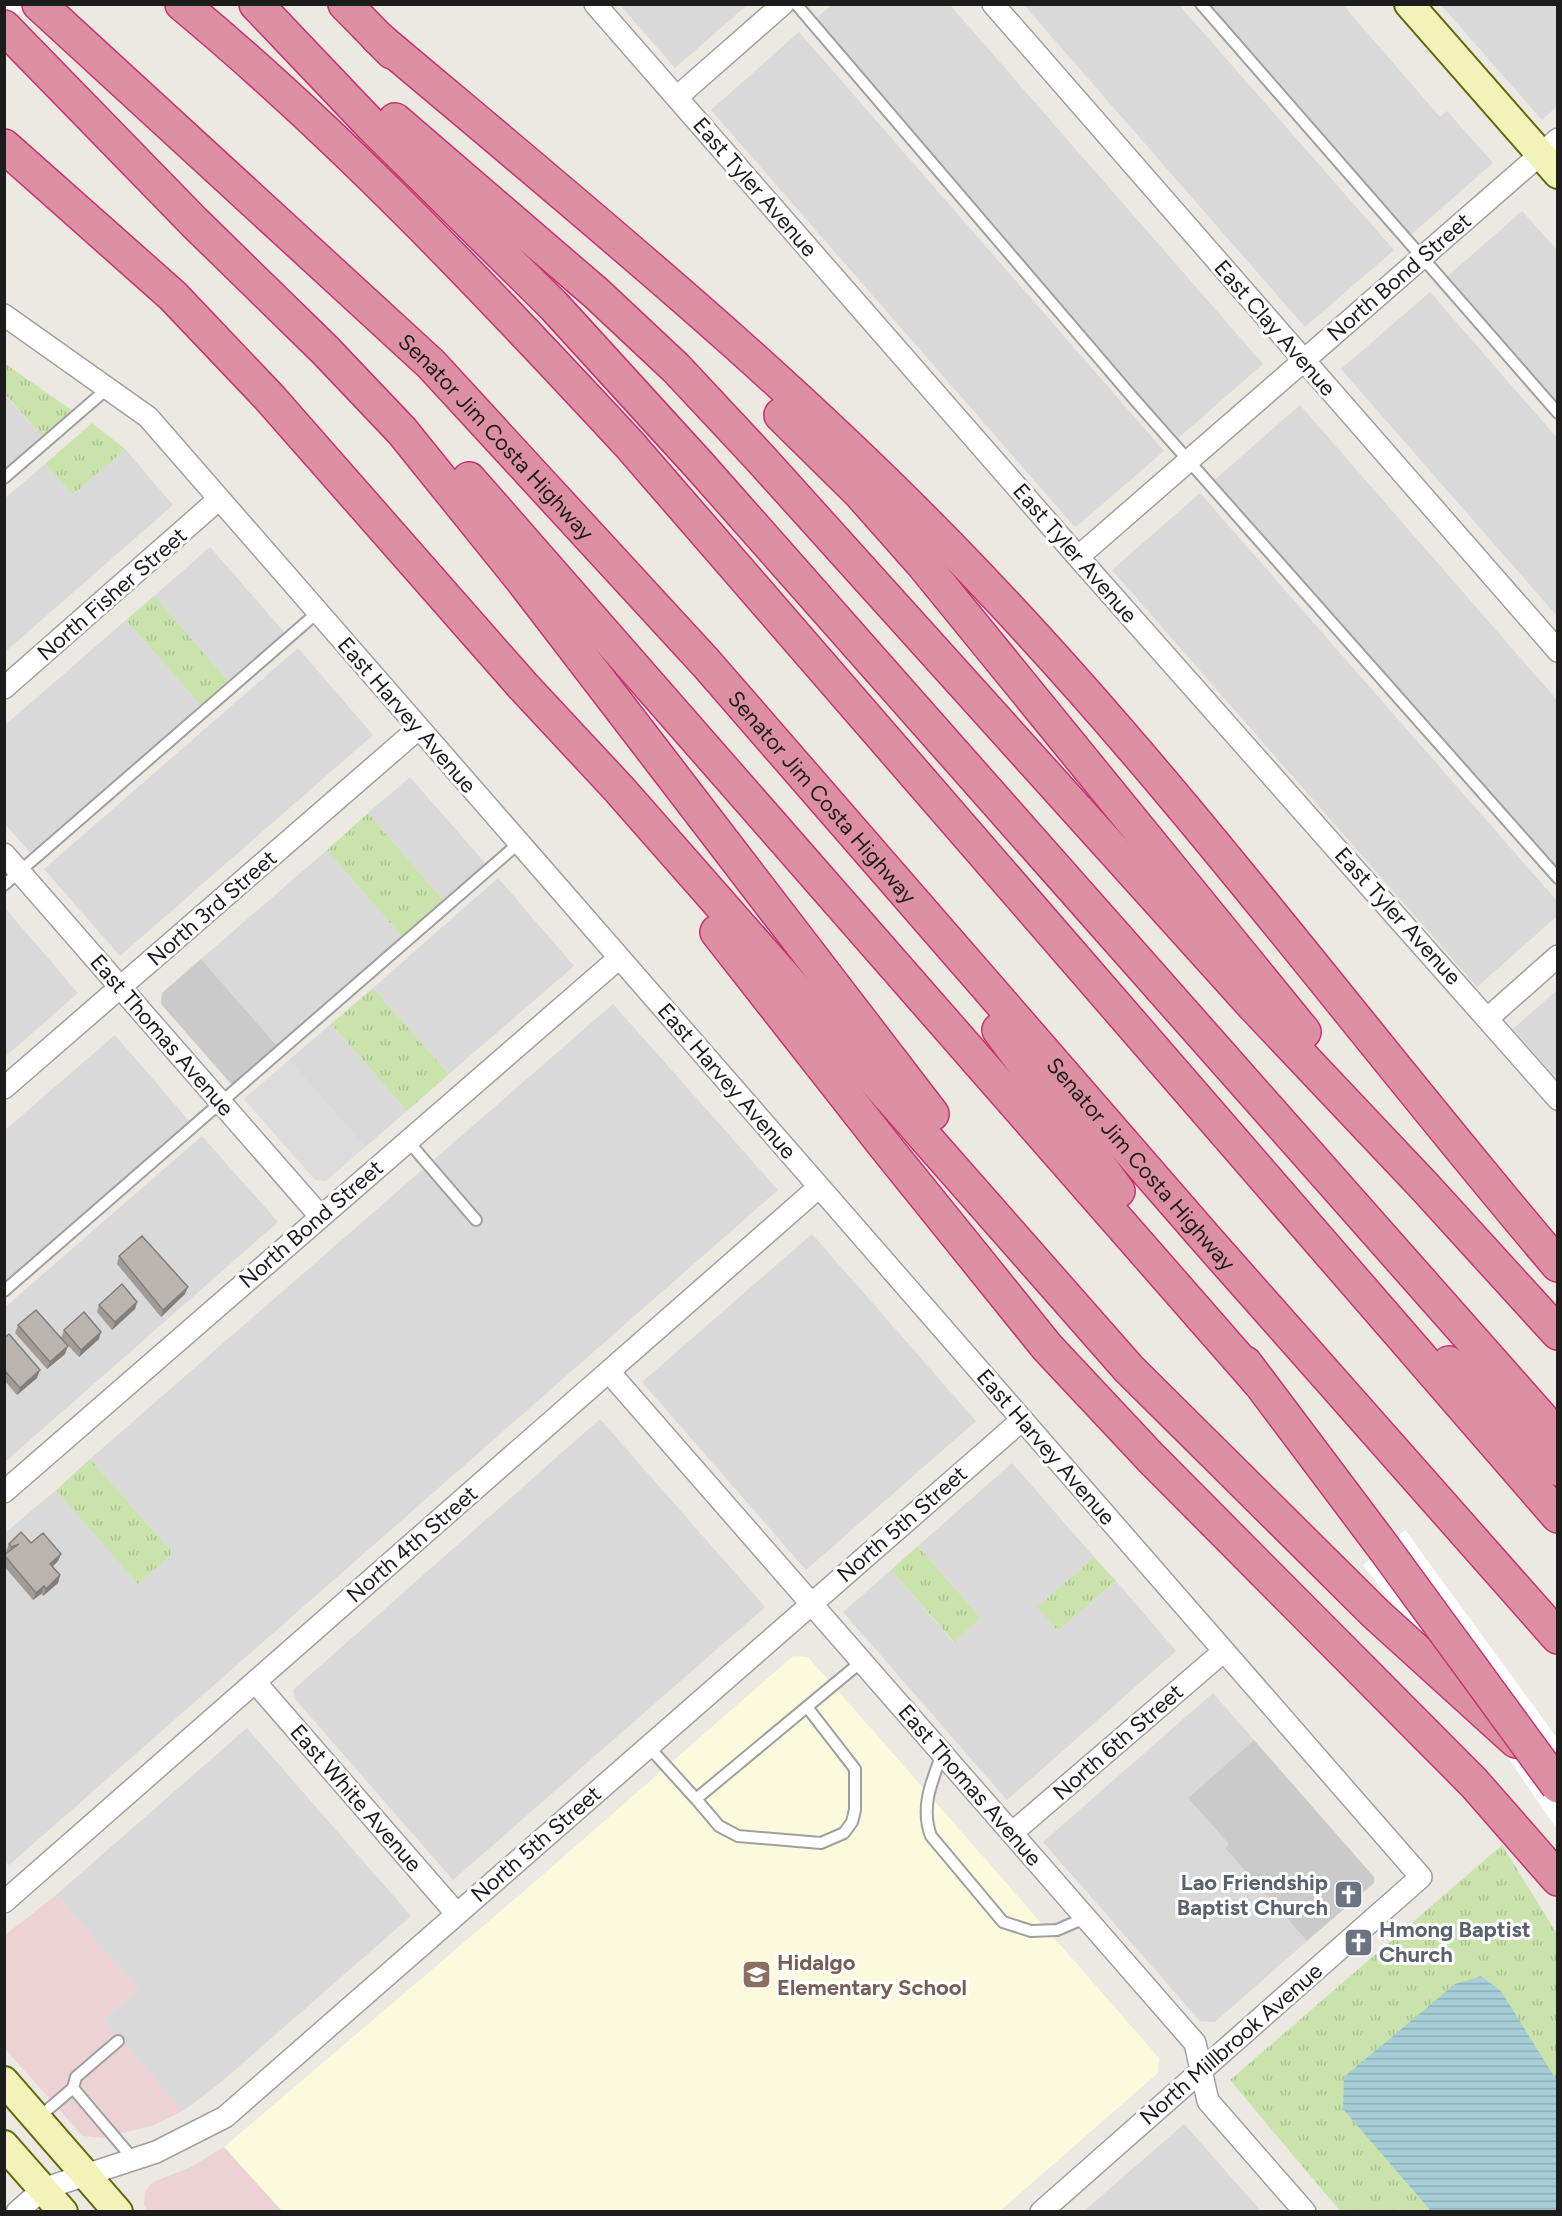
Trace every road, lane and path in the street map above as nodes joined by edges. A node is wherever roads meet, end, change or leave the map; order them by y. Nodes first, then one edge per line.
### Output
1 (39, 4) edge
2 (182, 4) edge
3 (345, 4) edge
4 (595, 4) edge
5 (783, 4) edge
6 (796, 4) edge
7 (993, 4) edge
8 (1201, 4) edge
9 (1409, 4) edge
10 (261, 9) edge
11 (4, 27) edge
12 (376, 36) junction
13 (677, 97) junction
14 (4, 146) edge
15 (1552, 156) edge
16 (1421, 258) junction
17 (4, 315) edge
18 (1304, 360) junction
19 (108, 388) junction
20 (1557, 413) edge
21 (1189, 460) junction
22 (4, 478) edge
23 (219, 499) junction
24 (1078, 557) junction
25 (318, 612) junction
26 (1557, 651) edge
27 (523, 686) junction
28 (4, 688) edge
29 (419, 728) junction
30 (850, 828) junction
31 (519, 843) junction
32 (4, 854) edge
33 (12, 878) edge
34 (1557, 878) edge
35 (1557, 956) edge
36 (620, 958) junction
37 (120, 987) junction
38 (1488, 1018) junction
39 (4, 1088) edge
40 (1557, 1099) edge
41 (221, 1103) junction
42 (407, 1140) junction
43 (819, 1187) junction
44 (1425, 1187) junction
45 (320, 1216) junction
46 (1302, 1219) junction
47 (476, 1220) dead end
48 (1557, 1265) edge
49 (4, 1291) edge
50 (1557, 1333) edge
51 (609, 1372) junction
52 (1258, 1381) junction
53 (1022, 1420) junction
54 (1557, 1437) edge
55 (1557, 1469) edge
56 (1251, 1490) junction
57 (4, 1492) edge
58 (1557, 1516) edge
59 (810, 1604) junction
60 (1557, 1637) edge
61 (1224, 1651) junction
62 (861, 1662) junction
63 (255, 1682) junction
64 (807, 1707) junction
65 (648, 1746) junction
66 (942, 1754) junction
67 (1557, 1778) edge
68 (1557, 1786) edge
69 (696, 1799) junction
70 (1012, 1833) junction
71 (1421, 1877) joint
72 (1557, 1879) edge
73 (4, 1902) edge
74 (456, 1913) junction
75 (1085, 1918) junction
76 (118, 2041) dead end
77 (1200, 2071) junction
78 (4, 2081) edge
79 (73, 2088) junction
80 (38, 2119) junction
81 (4, 2145) edge
82 (134, 2160) junction
83 (88, 2175) junction
84 (44, 2189) junction
85 (17, 2211) edge
86 (63, 2211) edge
87 (118, 2211) edge
88 (1041, 2211) edge
89 (1305, 2211) edge

1 - 30 highway, Senator Jim Costa Highway
2 - 46 highway
3 - 12 highway
4 - 13 street, East Tyler Avenue
5 - 13 street
6 - 21 lane
7 - 18 street, East Clay Avenue
8 - 16 lane
9 - 15 main road
10 - 44 highway
10 - 54 highway
11 - 52 highway
11 - 56 highway
12 - 44 highway
12 - 48 highway
13 - 24 street, East Tyler Avenue
14 - 27 highway
15 - 16 street, North Bond Street
16 - 18 street, North Bond Street
16 - 20 lane
17 - 19 street, East Harvey Avenue
18 - 21 street, North Bond Street
18 - 26 street, East Clay Avenue
19 - 22 lane
19 - 23 street, East Harvey Avenue
21 - 24 street, North Bond Street
21 - 34 lane
23 - 25 street, East Harvey Avenue
23 - 28 street, North Fisher Street
24 - 38 street, East Tyler Avenue
25 - 29 street, East Harvey Avenue
25 - 33 lane
27 - 56 highway
27 - 72 highway
29 - 31 street, East Harvey Avenue
29 - 37 street, North 3rd Street
30 - 52 highway
30 - 60 highway, Senator Jim Costa Highway
31 - 36 street, East Harvey Avenue
31 - 41 lane
32 - 33 street, East Thomas Avenue
33 - 37 street, East Thomas Avenue
35 - 38 street
36 - 42 street, North Bond Street
36 - 43 street, East Harvey Avenue
37 - 39 street, North 3rd Street
37 - 41 street, East Thomas Avenue
38 - 40 street, East Tyler Avenue
41 - 45 street, East Thomas Avenue
41 - 49 lane
42 - 45 street, North Bond Street
42 - 47 lane
43 - 51 street, North 4th Street
43 - 53 street, East Harvey Avenue
44 - 50 highway
45 - 57 street, North Bond Street
46 - 55 highway
46 - 58 highway
51 - 59 street, East Thomas Avenue
51 - 63 street, North 4th Street
52 - 68 highway, bridge
53 - 59 street, North 5th Street
53 - 61 street, East Harvey Avenue
56 - 67 highway
59 - 62 street, East Thomas Avenue
59 - 65 street, North 5th Street
61 - 70 street, North 6th Street
61 - 71 street, East Harvey Avenue
62 - 64 lane
62 - 66 street, East Thomas Avenue
63 - 73 street, North 4th Street
63 - 74 street, East White Avenue
64 - 69 lane
64 - 69 lane
65 - 69 lane
65 - 74 street, North 5th Street
66 - 70 street, East Thomas Avenue
66 - 75 lane
70 - 75 street, East Thomas Avenue
71 - 77 street, North Millbrook Avenue
74 - 82 street, North 5th Street
75 - 77 street, East Thomas Avenue
76 - 79 lane
77 - 88 street, North Millbrook Avenue
77 - 89 street, East Thomas Avenue
78 - 80 main road
79 - 80 lane
79 - 82 lane
80 - 83 main road
81 - 84 main road
82 - 83 street, North 5th Street
83 - 84 street, North 5th Street
83 - 87 main road
84 - 85 street, North 5th Street
84 - 86 main road

